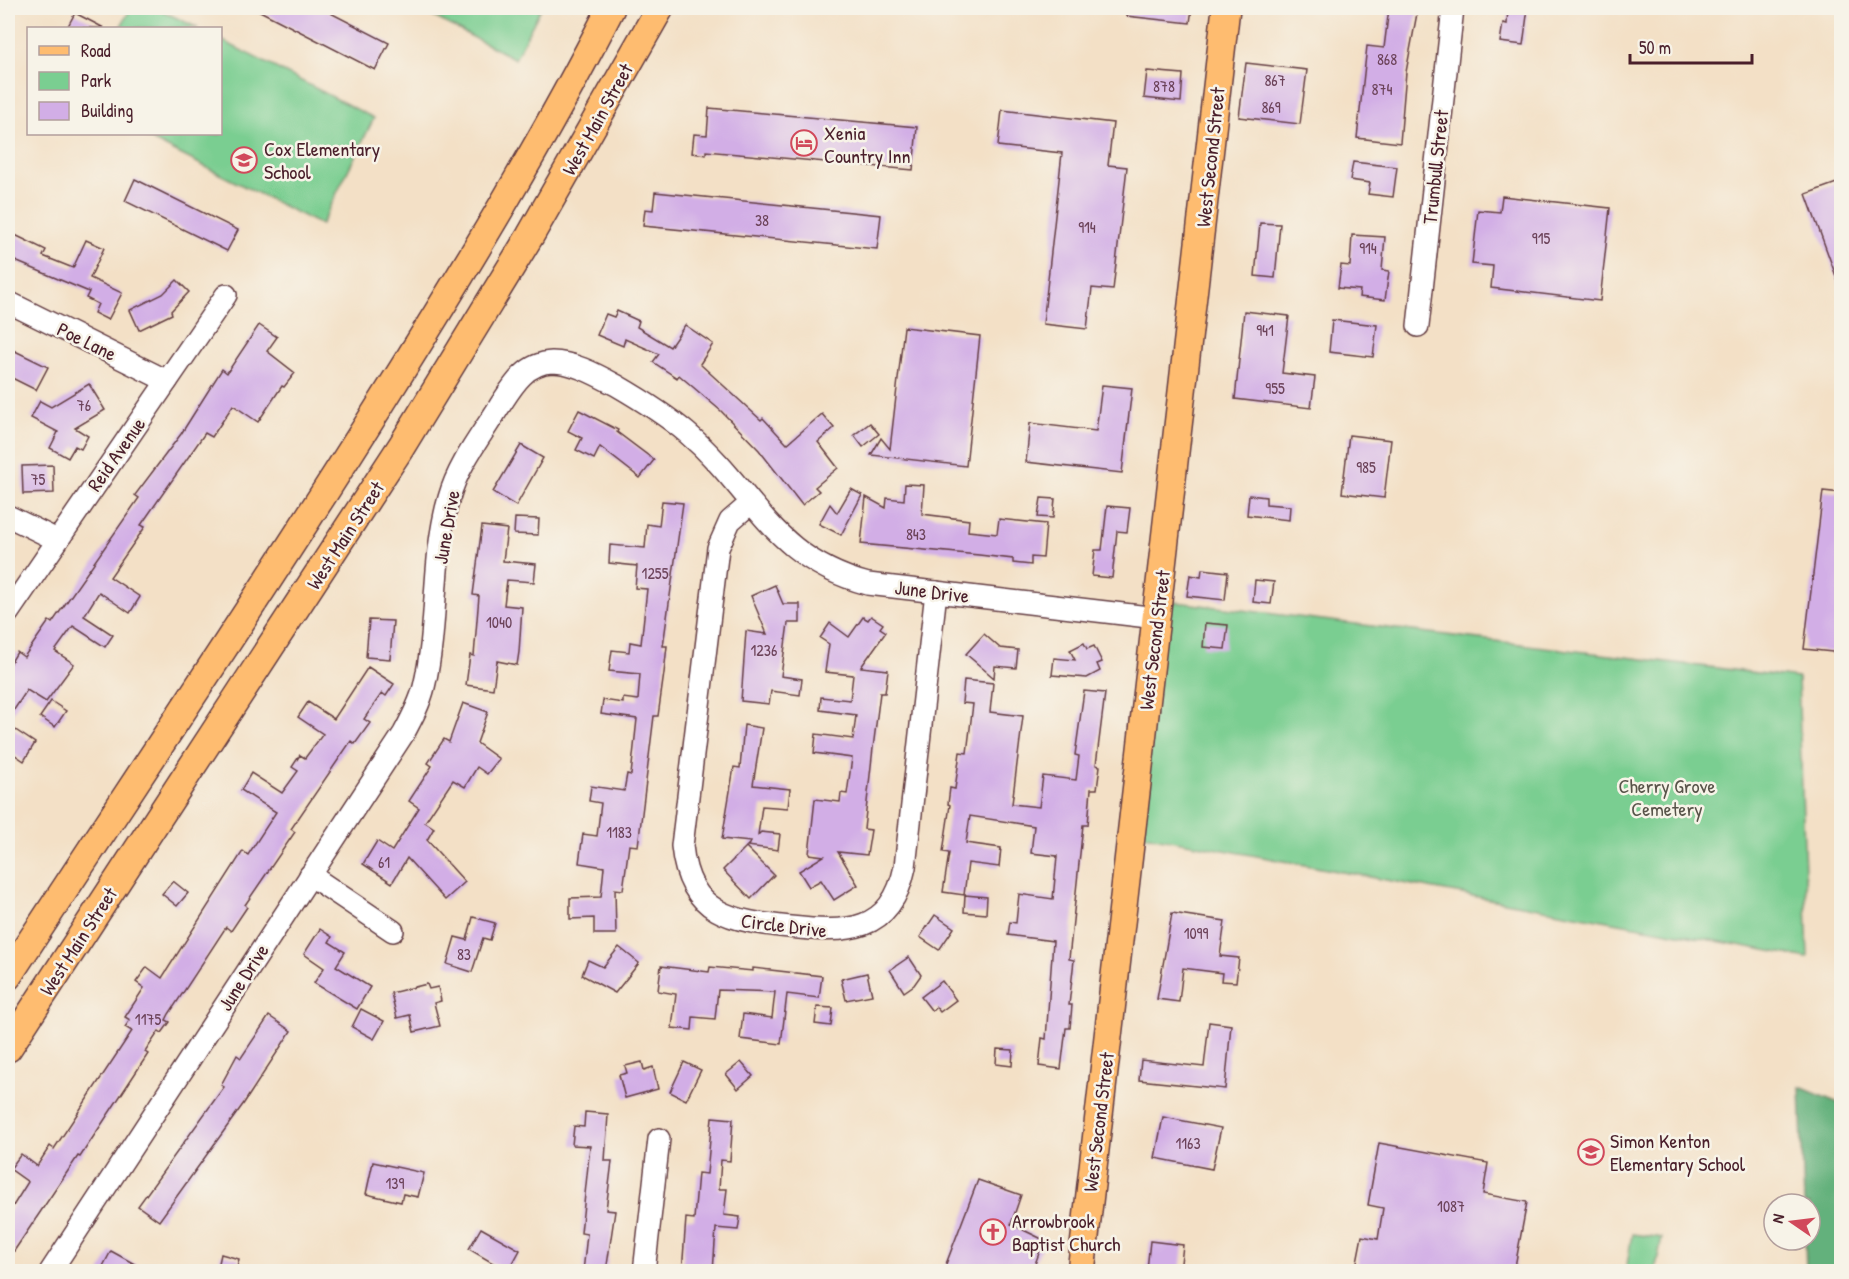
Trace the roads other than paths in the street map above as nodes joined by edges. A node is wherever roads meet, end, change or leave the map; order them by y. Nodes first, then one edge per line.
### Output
1 (611, 8) edge
2 (660, 8) edge
3 (1226, 8) edge
4 (1454, 8) edge
5 (226, 296) dead end
6 (8, 302) edge
7 (1418, 326) dead end
8 (167, 381) junction
9 (751, 502) junction
10 (8, 516) edge
11 (57, 540) junction
12 (936, 592) junction
13 (8, 613) edge
14 (1157, 618) junction
15 (310, 875) junction
16 (393, 931) dead end
17 (8, 976) edge
18 (8, 1048) edge
19 (659, 1139) dead end
20 (50, 1272) edge
21 (644, 1272) edge
22 (1081, 1272) edge

1 - 17 main road, West Main Street
2 - 18 main road, West Main Street
3 - 14 main road, West Second Street
4 - 7 street, Trumbull Street
5 - 8 street, Reid Avenue
6 - 8 street, Poe Lane
8 - 11 street, Reid Avenue
9 - 12 street, June Drive
9 - 12 street, Circle Drive
9 - 15 street, June Drive
10 - 11 street
11 - 13 street, Reid Avenue
12 - 14 street, June Drive
14 - 22 main road, West Second Street
15 - 16 street
15 - 20 street, June Drive
19 - 21 street

